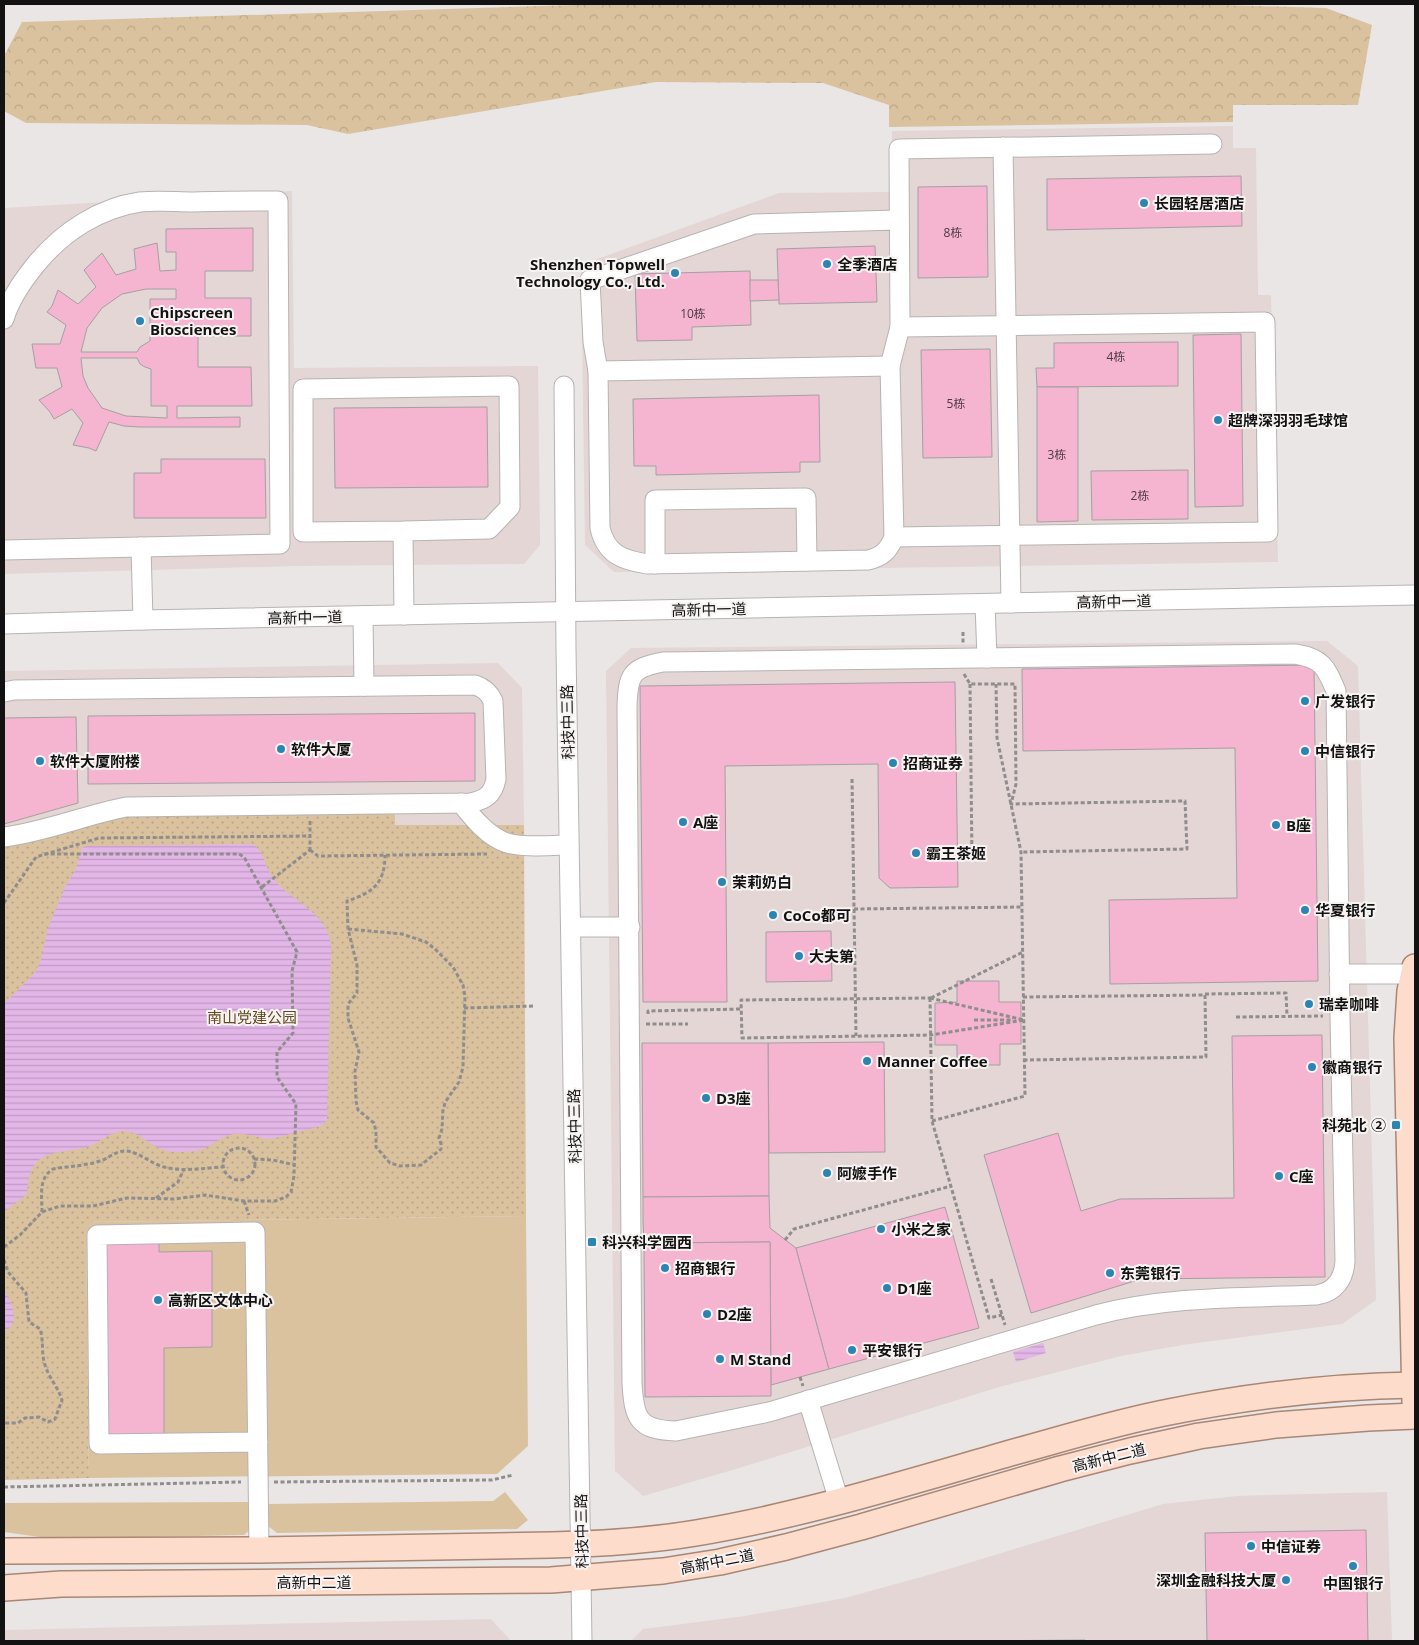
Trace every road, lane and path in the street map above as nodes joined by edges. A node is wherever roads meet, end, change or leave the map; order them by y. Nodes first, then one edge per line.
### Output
1 (1212, 144) dead end
2 (1004, 147) junction
3 (898, 220) junction
4 (4, 319) edge
5 (1007, 325) junction
6 (900, 326) junction
7 (890, 366) junction
8 (598, 372) junction
9 (564, 386) dead end
10 (403, 531) junction
11 (1010, 535) junction
12 (894, 536) junction
13 (142, 547) junction
14 (4, 550) edge
15 (807, 561) junction
16 (655, 564) junction
17 (1415, 595) edge
18 (1011, 603) junction
19 (985, 604) junction
20 (566, 612) junction
21 (404, 615) junction
22 (362, 616) junction
23 (143, 620) junction
24 (4, 624) edge
25 (987, 658) junction
26 (970, 684) dead end
27 (996, 684) dead end
28 (1015, 684) dead end
29 (364, 686) junction
30 (4, 692) edge
31 (852, 779) dead end
32 (461, 803) junction
33 (1011, 804) junction
34 (309, 805) junction
35 (310, 836) junction
36 (4, 837) edge
37 (569, 845) junction
38 (310, 850) junction
39 (1021, 852) junction
40 (43, 854) junction
41 (494, 854) dead end
42 (385, 855) junction
43 (972, 860) dead end
44 (262, 887) junction
45 (4, 903) edge
46 (1022, 907) junction
47 (854, 909) junction
48 (571, 927) junction
49 (630, 927) junction
50 (348, 930) junction
51 (1023, 952) junction
52 (1415, 971) edge
53 (1339, 974) junction
54 (1205, 994) junction
55 (1024, 997) junction
56 (930, 998) junction
57 (855, 999) junction
58 (535, 1006) dead end
59 (464, 1008) junction
60 (742, 1009) junction
61 (648, 1011) dead end
62 (1287, 1016) junction
63 (1340, 1016) junction
64 (1236, 1017) dead end
65 (974, 1020) dead end
66 (1024, 1020) junction
67 (631, 1024) junction
68 (688, 1024) dead end
69 (931, 1035) junction
70 (856, 1036) junction
71 (1025, 1060) junction
72 (932, 1121) junction
73 (254, 1159) junction
74 (295, 1165) junction
75 (222, 1167) junction
76 (184, 1169) junction
77 (951, 1186) junction
78 (155, 1199) junction
79 (42, 1212) junction
80 (785, 1240) dead end
81 (4, 1247) edge
82 (4, 1260) edge
83 (991, 1279) dead end
84 (1002, 1315) junction
85 (1009, 1340) junction
86 (1415, 1385) edge
87 (808, 1400) junction
88 (1415, 1402) edge
89 (1415, 1416) edge
90 (4, 1423) edge
91 (258, 1442) junction
92 (839, 1501) junction
93 (581, 1545) junction
94 (259, 1550) junction
95 (4, 1551) edge
96 (581, 1578) junction
97 (4, 1588) edge
98 (582, 1641) edge

1 - 2 street
2 - 3 street
2 - 5 street
3 - 6 street
3 - 8 street
4 - 13 street
5 - 6 street
5 - 11 street
5 - 11 street
6 - 7 street
7 - 8 street
7 - 12 street
8 - 16 street
9 - 20 street, 科技中三路
10 - 10 street
10 - 21 street
11 - 12 street
11 - 18 street
12 - 15 street
13 - 14 street
13 - 23 street
15 - 16 street
15 - 16 street
17 - 18 street, 高新中一道
18 - 19 street, 高新中一道
19 - 20 street, 高新中一道
19 - 25 street
20 - 21 street, 高新中一道
20 - 37 street, 科技中三路
21 - 22 street, 高新中一道
22 - 23 street, 高新中一道
22 - 29 street
23 - 24 street, 高新中一道
25 - 49 street
25 - 53 street
26 - 43 path
27 - 33 path
28 - 33 path
29 - 30 street
29 - 32 street
31 - 47 path
32 - 34 street
32 - 37 street
33 - 39 path
33 - 39 path
34 - 35 path
34 - 36 street
35 - 38 path
35 - 40 path
37 - 48 street, 科技中三路
38 - 42 path
38 - 44 path
39 - 46 path
40 - 44 path
40 - 45 path
41 - 42 path
42 - 50 path
44 - 74 path
46 - 47 path
46 - 51 path
47 - 57 path
48 - 49 street
48 - 93 street, 科技中三路
49 - 67 street
50 - 59 path
50 - 59 path
51 - 55 path
51 - 56 path
52 - 53 street
52 - 86 main road
53 - 63 street
54 - 55 path
54 - 62 path
54 - 71 path
55 - 66 path
56 - 57 path
56 - 66 path
56 - 69 path
57 - 60 path
57 - 70 path
58 - 59 path
60 - 61 path
60 - 70 path
62 - 63 path
62 - 64 path
63 - 85 street
65 - 66 path
66 - 69 path
66 - 71 path
67 - 68 path
67 - 87 street
69 - 70 path
69 - 72 path
71 - 72 path
72 - 77 path
73 - 74 path
73 - 75 path
73 - 75 path
74 - 78 path
75 - 76 path
76 - 78 path
76 - 79 path
77 - 80 path
77 - 84 path
78 - 79 path
79 - 81 path
82 - 90 path
83 - 84 path
84 - 85 path
85 - 87 street
86 - 88 main road
86 - 92 main road, 高新中二道
87 - 92 street
89 - 96 main road, 高新中二道
91 - 91 street
91 - 94 street
92 - 93 main road, 高新中二道
93 - 94 main road, 高新中二道
93 - 96 street, 科技中三路
94 - 95 main road, 高新中二道
96 - 97 main road, 高新中二道
96 - 98 street, 科技中三路

